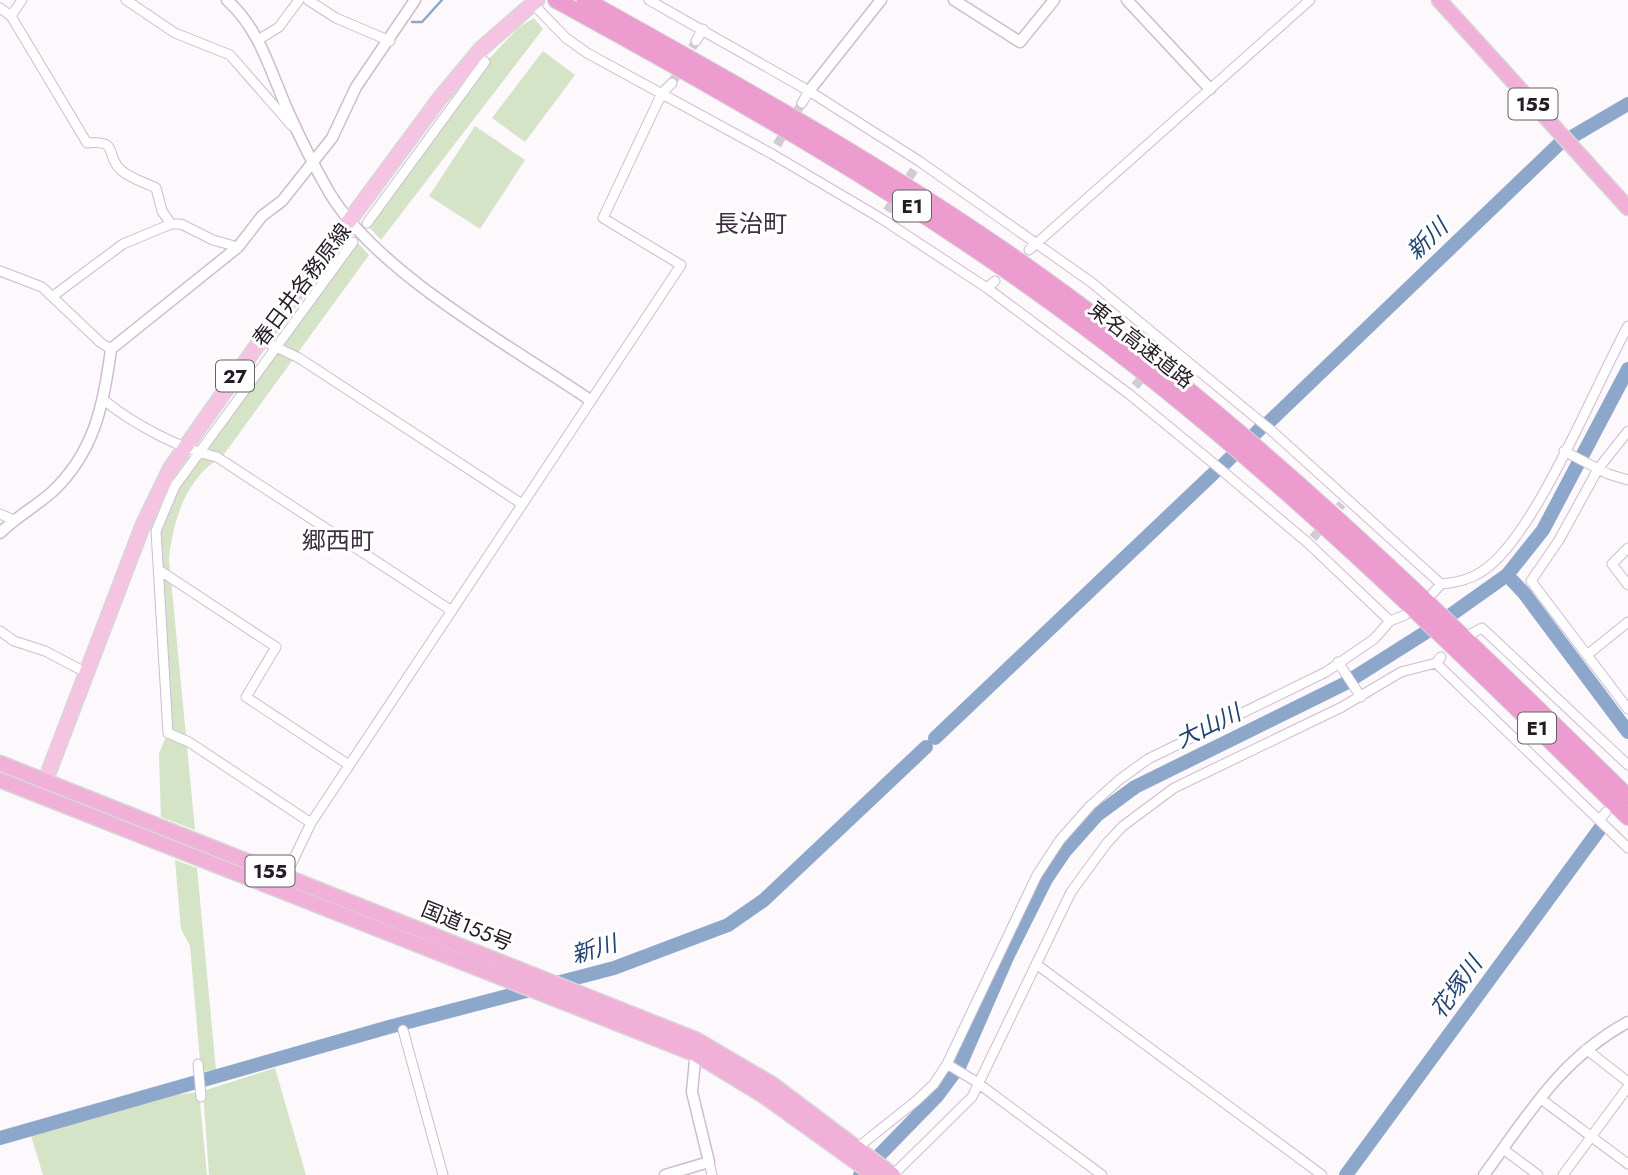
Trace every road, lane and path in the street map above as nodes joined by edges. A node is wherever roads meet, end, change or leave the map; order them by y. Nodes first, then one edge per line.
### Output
1 (22, 0) edge
2 (126, 0) edge
3 (299, 0) edge
4 (308, 0) edge
5 (415, 0) edge
6 (585, 0) edge
7 (649, 0) edge
8 (881, 0) edge
9 (954, 0) edge
10 (1054, 0) edge
11 (1127, 0) edge
12 (1310, 0) edge
13 (1439, 0) edge
14 (533, 1) edge
15 (235, 3) edge
16 (562, 3) edge
17 (0, 8) edge
18 (12, 16) junction
19 (703, 29) junction
20 (258, 40) junction
21 (390, 41) junction
22 (696, 41) tunnel mouth
23 (476, 55) junction
24 (672, 83) tunnel mouth
25 (1210, 89) junction
26 (809, 91) junction
27 (662, 93) junction
28 (802, 103) tunnel mouth
29 (298, 132) junction
30 (314, 162) junction
31 (1628, 208) edge
32 (350, 222) junction
33 (367, 223) dead end
34 (171, 224) junction
35 (353, 242) dead end
36 (239, 247) junction
37 (1033, 247) junction
38 (0, 271) edge
39 (995, 281) dead end
40 (986, 288) junction
41 (52, 296) junction
42 (1628, 326) edge
43 (261, 340) junction
44 (276, 348) junction
45 (111, 349) junction
46 (590, 400) junction
47 (105, 401) junction
48 (1628, 431) edge
49 (1234, 439) junction
50 (185, 445) junction
51 (200, 452) junction
52 (1568, 453) junction
53 (1596, 468) junction
54 (1628, 480) edge
55 (522, 504) junction
56 (0, 514) edge
57 (14, 520) junction
58 (0, 533) edge
59 (1628, 548) edge
60 (162, 572) dead end
61 (1441, 584) junction
62 (1628, 585) edge
63 (1421, 606) junction
64 (452, 611) junction
65 (1390, 621) junction
66 (1628, 622) edge
67 (0, 631) edge
68 (1458, 635) junction
69 (1587, 655) junction
70 (1340, 664) junction
71 (87, 673) junction
72 (1360, 696) junction
73 (1626, 702) edge
74 (0, 763) edge
75 (349, 765) junction
76 (1628, 765) edge
77 (0, 780) edge
78 (44, 782) junction
79 (39, 797) junction
80 (1628, 797) edge
81 (1606, 812) dead end
82 (1628, 817) edge
83 (1599, 821) junction
84 (311, 823) junction
85 (1628, 848) edge
86 (285, 877) junction
87 (1036, 964) junction
88 (541, 985) junction
89 (1628, 1022) edge
90 (402, 1030) dead end
91 (696, 1047) junction
92 (1586, 1049) junction
93 (198, 1064) dead end
94 (949, 1065) junction
95 (977, 1082) junction
96 (1628, 1084) edge
97 (201, 1097) dead end
98 (1541, 1099) junction
99 (1591, 1136) junction
100 (1503, 1149) junction
101 (852, 1152) junction
102 (709, 1162) junction
103 (1628, 1164) edge
104 (443, 1175) edge
105 (665, 1175) edge
106 (712, 1175) edge
107 (874, 1175) edge
108 (893, 1175) edge
109 (1102, 1175) edge
110 (1322, 1175) edge
111 (1483, 1175) edge
112 (1538, 1175) edge
113 (1563, 1175) edge

1 - 18 street
2 - 29 street
3 - 20 street
4 - 21 street
5 - 21 street
6 - 49 highway, 東名高速道路 / E1
7 - 19 street
8 - 26 street
9 - 10 street
11 - 25 street
12 - 25 street
13 - 31 highway, 155
14 - 23 main road, 春日井各務原線 / 27
14 - 27 street
15 - 20 street
16 - 49 highway, 東名高速道路 / E1
17 - 18 street
18 - 34 street
19 - 22 street
19 - 26 street
20 - 29 street
21 - 30 street
23 - 32 main road, 春日井各務原線 / 27
23 - 33 street
24 - 27 street
25 - 37 street
26 - 28 street
26 - 37 street
27 - 40 street
27 - 46 street
29 - 30 street
30 - 32 street
30 - 36 street
32 - 43 main road, 春日井各務原線 / 27
32 - 46 street
34 - 36 street
34 - 41 street
35 - 44 street
36 - 45 street
37 - 61 street
38 - 41 street
39 - 40 street
40 - 65 street
41 - 45 street
42 - 52 street
43 - 44 street
43 - 50 main road, 春日井各務原線 / 27
44 - 51 street
44 - 55 street
45 - 47 street
46 - 55 street
47 - 50 street
47 - 57 street
48 - 53 street
49 - 63 highway, 東名高速道路 / E1
50 - 51 street
50 - 71 main road, 春日井各務原線 / 27
51 - 64 street
51 - 84 street
52 - 53 street
52 - 61 street
53 - 54 street
53 - 69 street
55 - 64 street
56 - 57 street
57 - 58 street
59 - 62 street
60 - 75 street
61 - 63 street
63 - 65 street
63 - 68 highway, 東名高速道路 / E1
64 - 75 street
65 - 70 street
66 - 69 street
67 - 71 street
68 - 76 street
68 - 80 highway, 東名高速道路 / E1
68 - 82 highway, 東名高速道路 / E1
69 - 73 street
70 - 72 street
70 - 94 street
71 - 78 main road, 春日井各務原線 / 27
72 - 83 street
72 - 87 street
74 - 78 highway, 国道155号 / 155
75 - 84 street
77 - 79 highway, 国道155号 / 155
78 - 79 main road, 春日井各務原線 / 27
78 - 86 highway, 国道155号 / 155
79 - 88 highway, 国道155号 / 155
81 - 83 street
83 - 85 street
84 - 86 street
86 - 88 highway, 国道155号 / 155
87 - 95 street
87 - 110 street
88 - 91 highway, 国道155号 / 155
88 - 91 highway, 国道155号 / 155
89 - 92 street
90 - 104 street
91 - 101 highway, 国道155号 / 155
91 - 102 street
92 - 96 street
92 - 98 street
93 - 97 street
94 - 95 street
94 - 101 street
95 - 108 street
95 - 109 street
96 - 99 street
98 - 99 street
98 - 100 street
99 - 103 street
99 - 113 street
100 - 111 street
100 - 112 street
101 - 107 highway, 国道155号 / 155
101 - 108 highway, 国道155号 / 155
102 - 105 street
102 - 106 street

